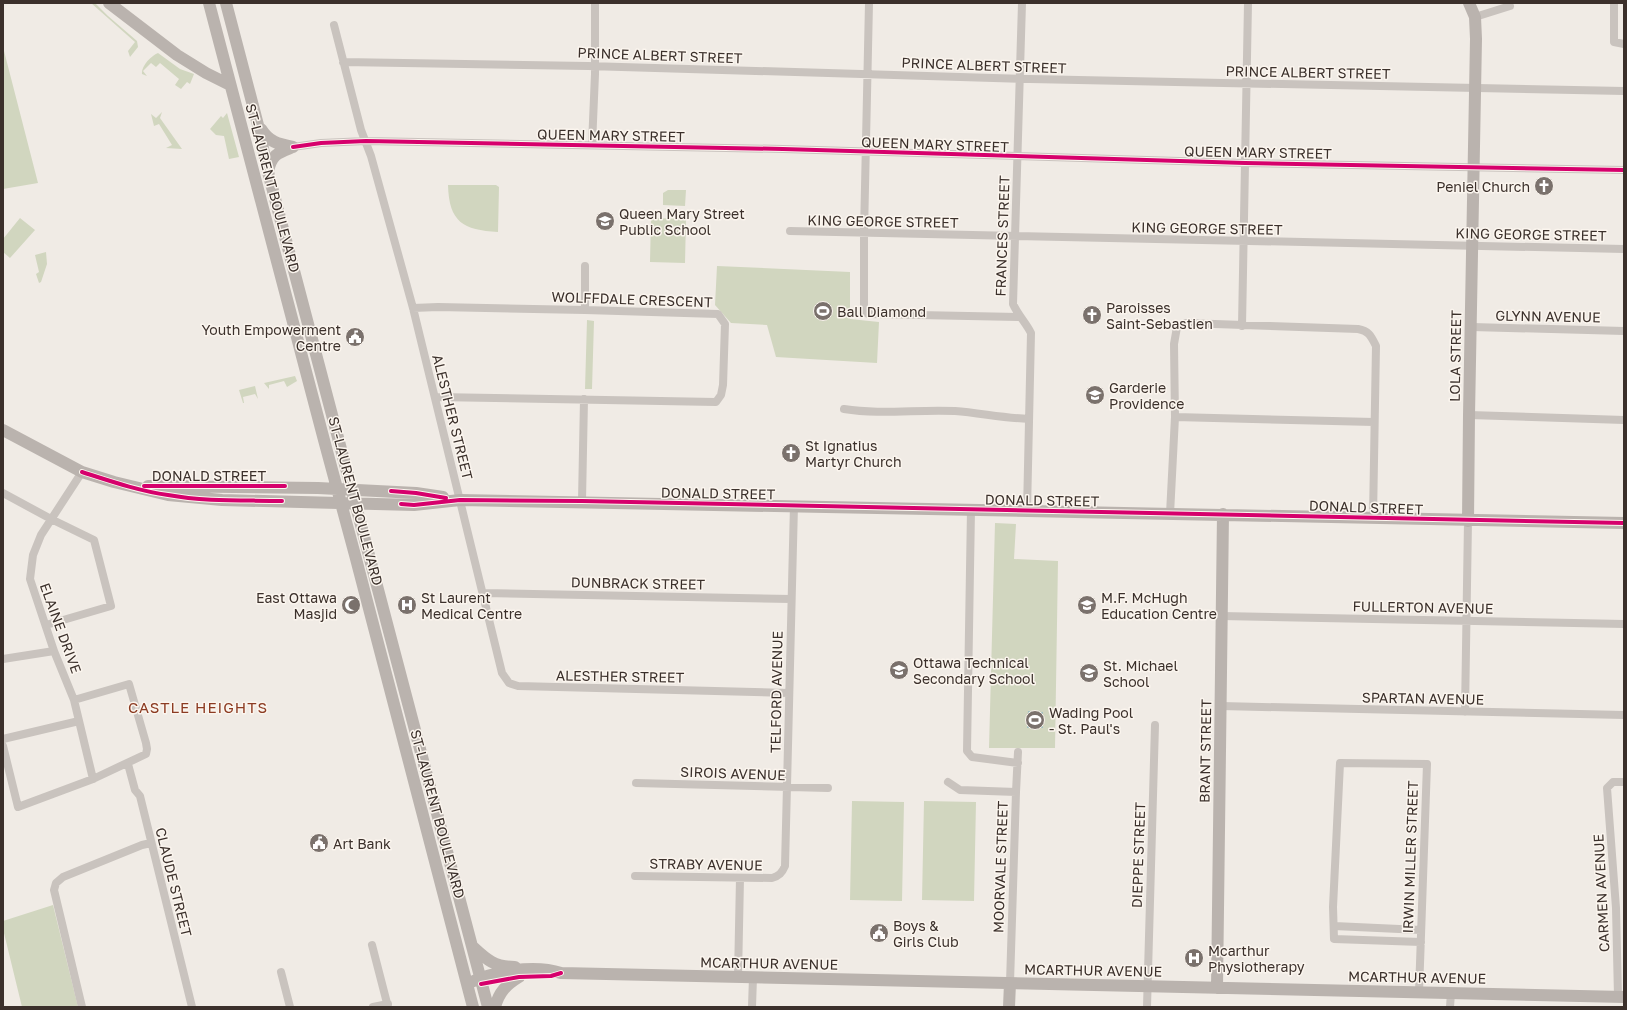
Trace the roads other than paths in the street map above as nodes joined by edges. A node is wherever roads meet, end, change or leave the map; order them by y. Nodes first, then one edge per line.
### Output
1 (109, 3) edge
2 (209, 3) edge
3 (226, 3) edge
4 (595, 3) edge
5 (869, 3) edge
6 (1022, 3) edge
7 (1248, 3) edge
8 (1469, 3) edge
9 (1614, 3) edge
10 (1510, 6) dead end
11 (1475, 16) junction
12 (334, 25) dead end
13 (1624, 44) edge
14 (343, 62) junction
15 (595, 66) junction
16 (243, 67) junction
17 (226, 68) junction
18 (201, 69) junction
19 (868, 74) junction
20 (1020, 79) junction
21 (1246, 83) junction
22 (230, 85) junction
23 (1475, 88) junction
24 (1624, 91) edge
25 (258, 126) junction
26 (366, 141) junction
27 (592, 146) junction
28 (293, 147) junction
29 (866, 153) junction
30 (1017, 157) junction
31 (1245, 163) junction
32 (1473, 167) junction
33 (1624, 170) edge
34 (268, 172) junction
35 (790, 231) dead end
36 (864, 234) junction
37 (1016, 236) junction
38 (1243, 242) junction
39 (1472, 246) junction
40 (1624, 249) edge
41 (585, 266) dead end
42 (413, 308) junction
43 (585, 310) junction
44 (1019, 317) junction
45 (1242, 326) junction
46 (1472, 327) junction
47 (1624, 331) edge
48 (435, 397) junction
49 (584, 400) junction
50 (844, 409) dead end
51 (1469, 415) junction
52 (1175, 417) junction
53 (1028, 419) junction
54 (1624, 420) edge
55 (1374, 422) junction
56 (3, 430) edge
57 (82, 472) junction
58 (132, 486) junction
59 (338, 489) junction
60 (351, 490) junction
61 (3, 493) edge
62 (460, 500) junction
63 (341, 502) junction
64 (355, 502) junction
65 (582, 502) junction
66 (794, 505) junction
67 (971, 510) junction
68 (1027, 511) junction
69 (1170, 514) junction
70 (1223, 514) junction
71 (1373, 518) junction
72 (51, 519) junction
73 (1468, 521) junction
74 (1624, 523) edge
75 (484, 593) junction
76 (791, 599) junction
77 (1221, 616) junction
78 (1467, 621) junction
79 (1624, 624) edge
80 (46, 625) junction
81 (54, 651) junction
82 (3, 659) edge
83 (789, 693) junction
84 (74, 700) junction
85 (1221, 706) junction
86 (1465, 712) junction
87 (1624, 716) edge
88 (79, 721) junction
89 (1155, 725) dead end
90 (3, 739) edge
91 (3, 746) edge
92 (1018, 752) dead end
93 (1018, 763) junction
94 (128, 764) junction
95 (93, 779) junction
96 (948, 782) dead end
97 (1624, 782) edge
98 (636, 783) dead end
99 (786, 787) junction
100 (828, 788) dead end
101 (1016, 792) junction
102 (151, 843) junction
103 (635, 876) dead end
104 (777, 876) joint
105 (740, 878) junction
106 (1334, 926) junction
107 (1421, 930) junction
108 (1421, 942) junction
109 (372, 945) dead end
110 (472, 946) junction
111 (530, 969) junction
112 (281, 972) dead end
113 (561, 973) junction
114 (518, 977) junction
115 (738, 977) junction
116 (753, 978) junction
117 (480, 981) junction
118 (1010, 983) junction
119 (467, 984) junction
120 (1148, 986) junction
121 (1217, 988) junction
122 (1419, 992) junction
123 (1451, 993) junction
124 (1621, 997) edge
125 (1566, 1001) edge
126 (388, 1005) edge
127 (82, 1007) edge
128 (192, 1007) edge
129 (290, 1007) edge
130 (373, 1007) edge
131 (473, 1007) edge
132 (488, 1007) edge
133 (495, 1007) edge
134 (752, 1007) edge
135 (1009, 1007) edge
136 (1147, 1007) edge
137 (1450, 1007) edge

1 - 18 main road
2 - 17 main road, ST-LAURENT BOULEVARD
3 - 16 main road, ST-LAURENT BOULEVARD
4 - 15 street
5 - 19 street
6 - 20 street, FRANCES STREET
7 - 21 street
8 - 11 main road, LOLA STREET
9 - 13 street
10 - 11 street
11 - 23 main road, LOLA STREET
12 - 14 street, ALESTHER STREET
14 - 15 street, PRINCE ALBERT STREET
14 - 26 street, ALESTHER STREET
15 - 19 street, PRINCE ALBERT STREET
15 - 27 street
16 - 17 main road
16 - 25 main road, ST-LAURENT BOULEVARD
17 - 18 main road
17 - 22 main road, ST-LAURENT BOULEVARD
18 - 22 main road
19 - 20 street, PRINCE ALBERT STREET
19 - 29 street
20 - 21 street, PRINCE ALBERT STREET
20 - 30 street, FRANCES STREET
21 - 23 street, PRINCE ALBERT STREET
21 - 31 street
22 - 59 main road, ST-LAURENT BOULEVARD
23 - 24 street, PRINCE ALBERT STREET
23 - 32 main road, LOLA STREET
25 - 28 main road
25 - 34 main road, ST-LAURENT BOULEVARD
26 - 27 street, QUEEN MARY STREET
26 - 28 street, QUEEN MARY STREET
26 - 42 street, ALESTHER STREET
27 - 29 street, QUEEN MARY STREET
28 - 34 main road
29 - 30 street, QUEEN MARY STREET
29 - 36 street
30 - 31 street, QUEEN MARY STREET
30 - 37 street, FRANCES STREET
31 - 32 street, QUEEN MARY STREET
31 - 38 street
32 - 33 street, QUEEN MARY STREET
32 - 39 main road, LOLA STREET
34 - 60 main road, ST-LAURENT BOULEVARD
35 - 36 street, KING GEORGE STREET
36 - 37 street, KING GEORGE STREET
36 - 44 street
37 - 38 street, KING GEORGE STREET
37 - 44 street, FRANCES STREET
38 - 39 street, KING GEORGE STREET
38 - 45 street
39 - 40 street, KING GEORGE STREET
39 - 46 main road, LOLA STREET
41 - 43 street
42 - 43 street, WOLFFDALE CRESCENT
42 - 48 street, ALESTHER STREET
43 - 49 street, WOLFFDALE CRESCENT
44 - 53 street, FRANCES STREET
45 - 52 street
45 - 55 street
46 - 47 street, GLYNN AVENUE
46 - 51 main road, LOLA STREET
48 - 49 street, WOLFFDALE CRESCENT
48 - 62 street, ALESTHER STREET
49 - 65 street
50 - 53 street
51 - 54 street
51 - 73 main road, LOLA STREET
52 - 55 street
52 - 69 street
53 - 68 street, FRANCES STREET
55 - 71 street
56 - 57 main road, DONALD STREET
57 - 58 main road, DONALD STREET
57 - 72 street, ELAINE DRIVE
58 - 59 main road, DONALD STREET
58 - 63 main road, DONALD STREET
59 - 60 main road, DONALD STREET
59 - 63 main road, ST-LAURENT BOULEVARD
60 - 62 main road, DONALD STREET
60 - 64 main road, ST-LAURENT BOULEVARD
61 - 72 street
62 - 64 main road, DONALD STREET
62 - 65 main road, DONALD STREET
62 - 75 street, ALESTHER STREET
63 - 64 main road, DONALD STREET
63 - 119 main road, ST-LAURENT BOULEVARD
64 - 110 main road, ST-LAURENT BOULEVARD
65 - 66 main road, DONALD STREET
66 - 67 main road, DONALD STREET
66 - 76 street, TELFORD AVENUE
67 - 68 main road, DONALD STREET
67 - 93 street
68 - 69 main road, DONALD STREET
69 - 70 main road, DONALD STREET
70 - 71 main road, DONALD STREET
70 - 77 main road, BRANT STREET
71 - 73 main road, DONALD STREET
72 - 80 street, ELAINE DRIVE
72 - 80 street
73 - 74 main road, DONALD STREET
73 - 78 street, LOLA STREET
75 - 76 street, DUNBRACK STREET
75 - 83 street, ALESTHER STREET
76 - 83 street, TELFORD AVENUE
77 - 78 street, FULLERTON AVENUE
77 - 85 main road, BRANT STREET
78 - 79 street, FULLERTON AVENUE
78 - 86 street, LOLA STREET
80 - 81 street, ELAINE DRIVE
81 - 82 street
81 - 84 street, ELAINE DRIVE
83 - 99 street, TELFORD AVENUE
84 - 88 street, ELAINE DRIVE
84 - 94 street
85 - 86 street, SPARTAN AVENUE
85 - 121 main road, BRANT STREET
86 - 87 street, SPARTAN AVENUE
88 - 90 street
88 - 95 street, ELAINE DRIVE
89 - 120 street, DIEPPE STREET
91 - 95 street
92 - 93 street, MOORVALE STREET
93 - 101 street, MOORVALE STREET
94 - 95 street
94 - 102 street, CLAUDE STREET
96 - 101 street
97 - 124 street, CARMEN AVENUE
98 - 99 street, SIROIS AVENUE
99 - 100 street, SIROIS AVENUE
99 - 104 street, TELFORD AVENUE
101 - 118 street, MOORVALE STREET
102 - 127 street
102 - 128 street, CLAUDE STREET
103 - 105 street, STRABY AVENUE
104 - 105 street, STRABY AVENUE
105 - 115 street
106 - 107 street
106 - 107 street, IRWIN MILLER STREET
106 - 108 street
107 - 108 street, IRWIN MILLER STREET
108 - 122 street, IRWIN MILLER STREET
109 - 126 street
110 - 111 main road
110 - 117 main road, ST-LAURENT BOULEVARD
111 - 113 main road, MCARTHUR AVENUE
111 - 117 main road, MCARTHUR AVENUE
112 - 129 street
113 - 114 main road, MCARTHUR AVENUE
113 - 115 main road, MCARTHUR AVENUE
114 - 117 main road, MCARTHUR AVENUE
114 - 133 main road
115 - 116 main road, MCARTHUR AVENUE
116 - 118 main road, MCARTHUR AVENUE
116 - 134 street
117 - 119 main road, MCARTHUR AVENUE
117 - 132 main road, ST-LAURENT BOULEVARD
118 - 120 main road, MCARTHUR AVENUE
118 - 135 main road
119 - 131 main road, ST-LAURENT BOULEVARD
120 - 121 main road, MCARTHUR AVENUE
120 - 136 street, DIEPPE STREET
121 - 122 main road, MCARTHUR AVENUE
122 - 123 main road, MCARTHUR AVENUE
123 - 125 main road, MCARTHUR AVENUE
123 - 137 street
124 - 125 main road, MCARTHUR AVENUE
126 - 130 street

